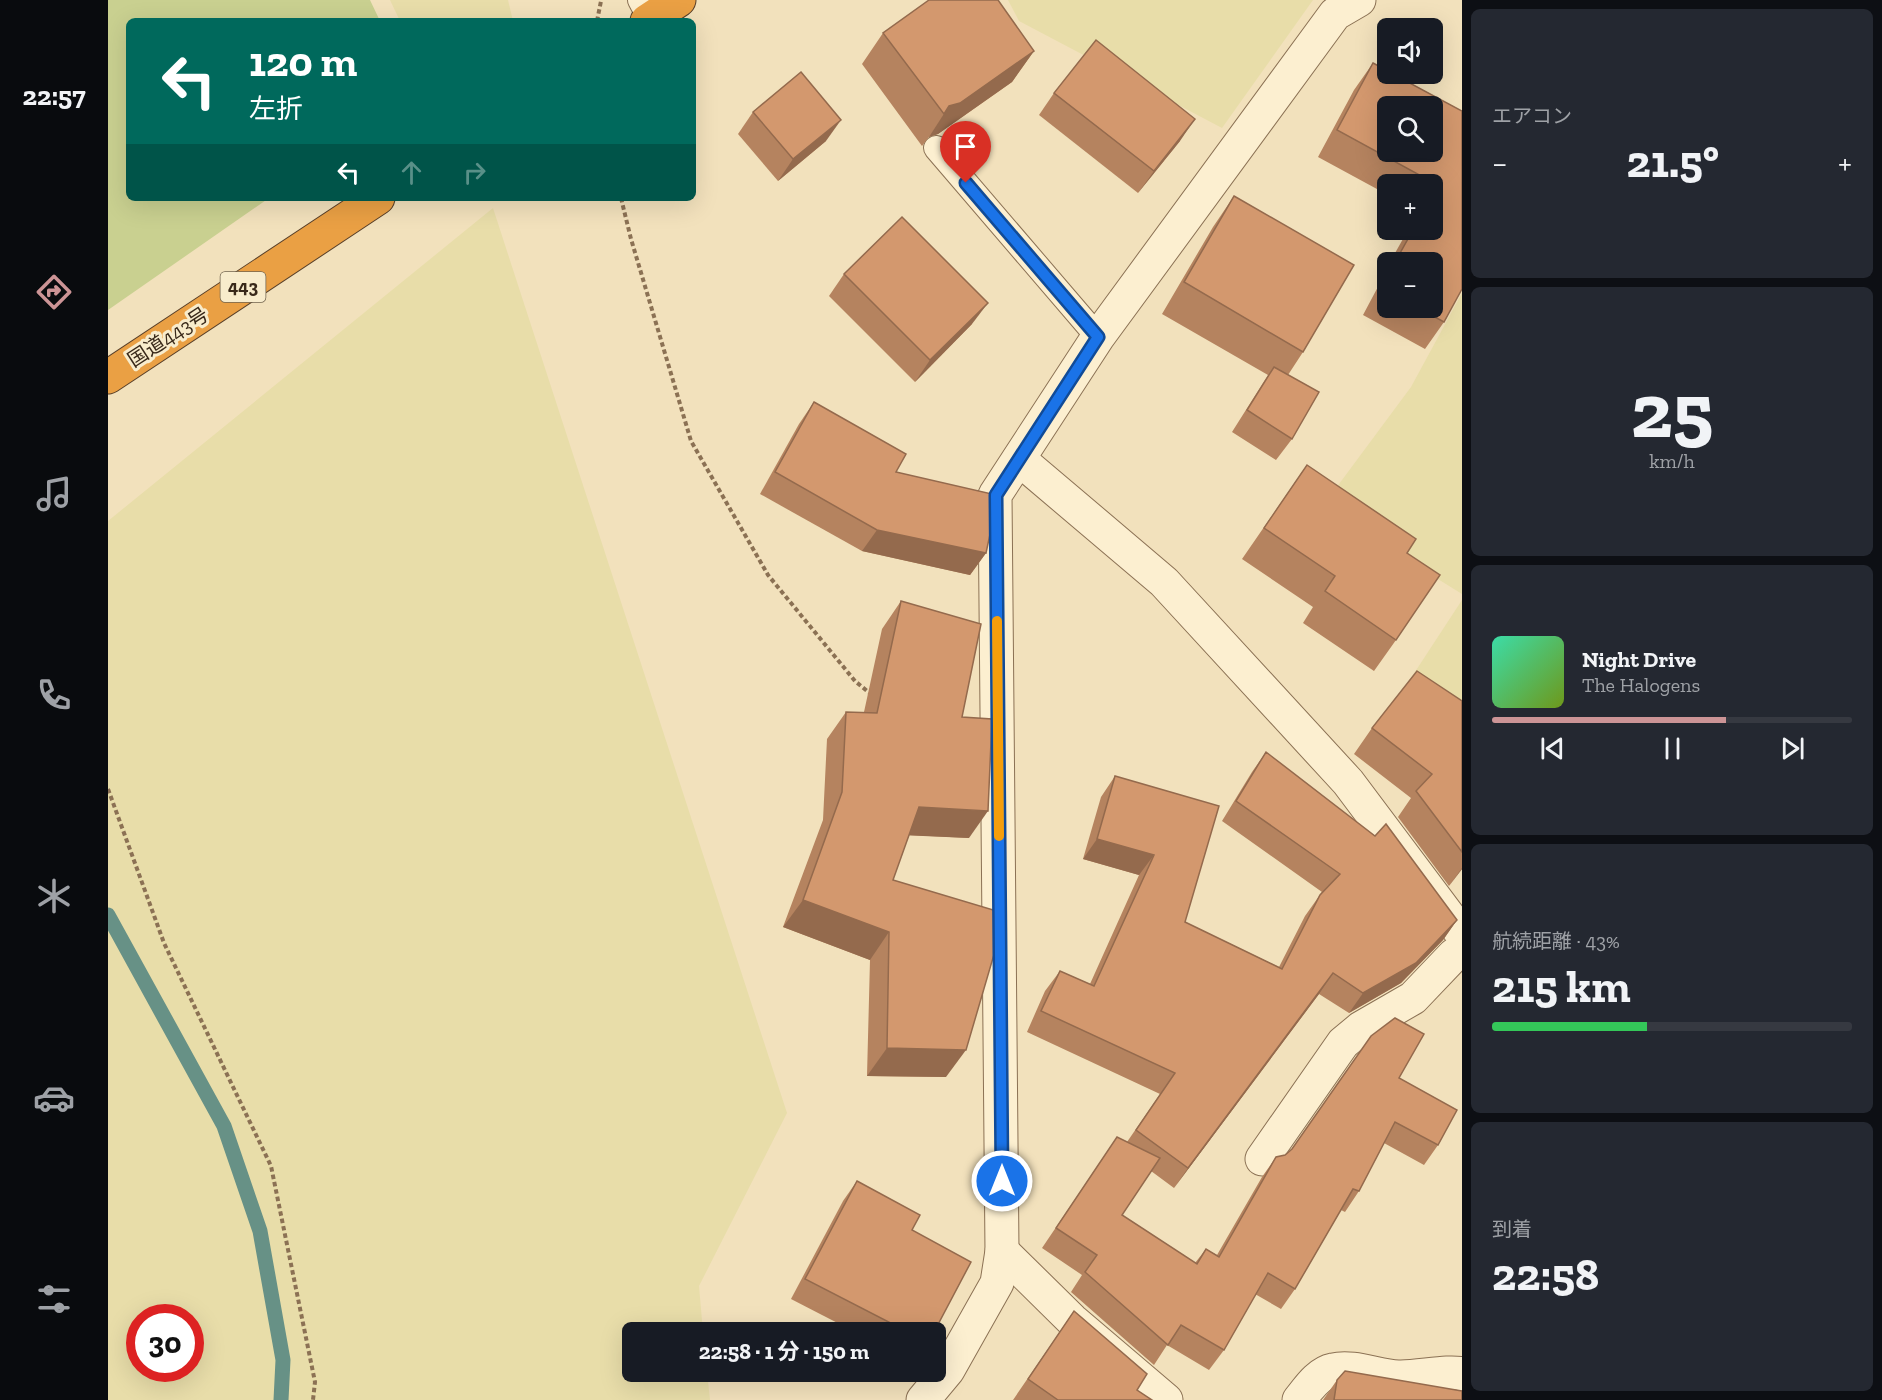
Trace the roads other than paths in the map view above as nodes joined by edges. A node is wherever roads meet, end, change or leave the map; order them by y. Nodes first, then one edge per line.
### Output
1 (680, 0) edge
2 (1359, 0) edge
3 (646, 13) edge
4 (936, 148) dead end
5 (373, 201) edge
6 (1098, 337) junction
7 (108, 377) edge
8 (1019, 459) junction
9 (1462, 934) edge
10 (1462, 950) edge
11 (1262, 1159) dead end
12 (1002, 1251) junction
13 (1460, 1370) edge
14 (923, 1400) edge
15 (1166, 1400) edge
16 (1299, 1400) edge

1 - 3 highway
2 - 6 street
4 - 6 lane
5 - 7 highway, 国道443号 / 443
6 - 8 street
8 - 9 street
8 - 12 street
10 - 11 street
12 - 14 street
12 - 15 street
13 - 16 street

